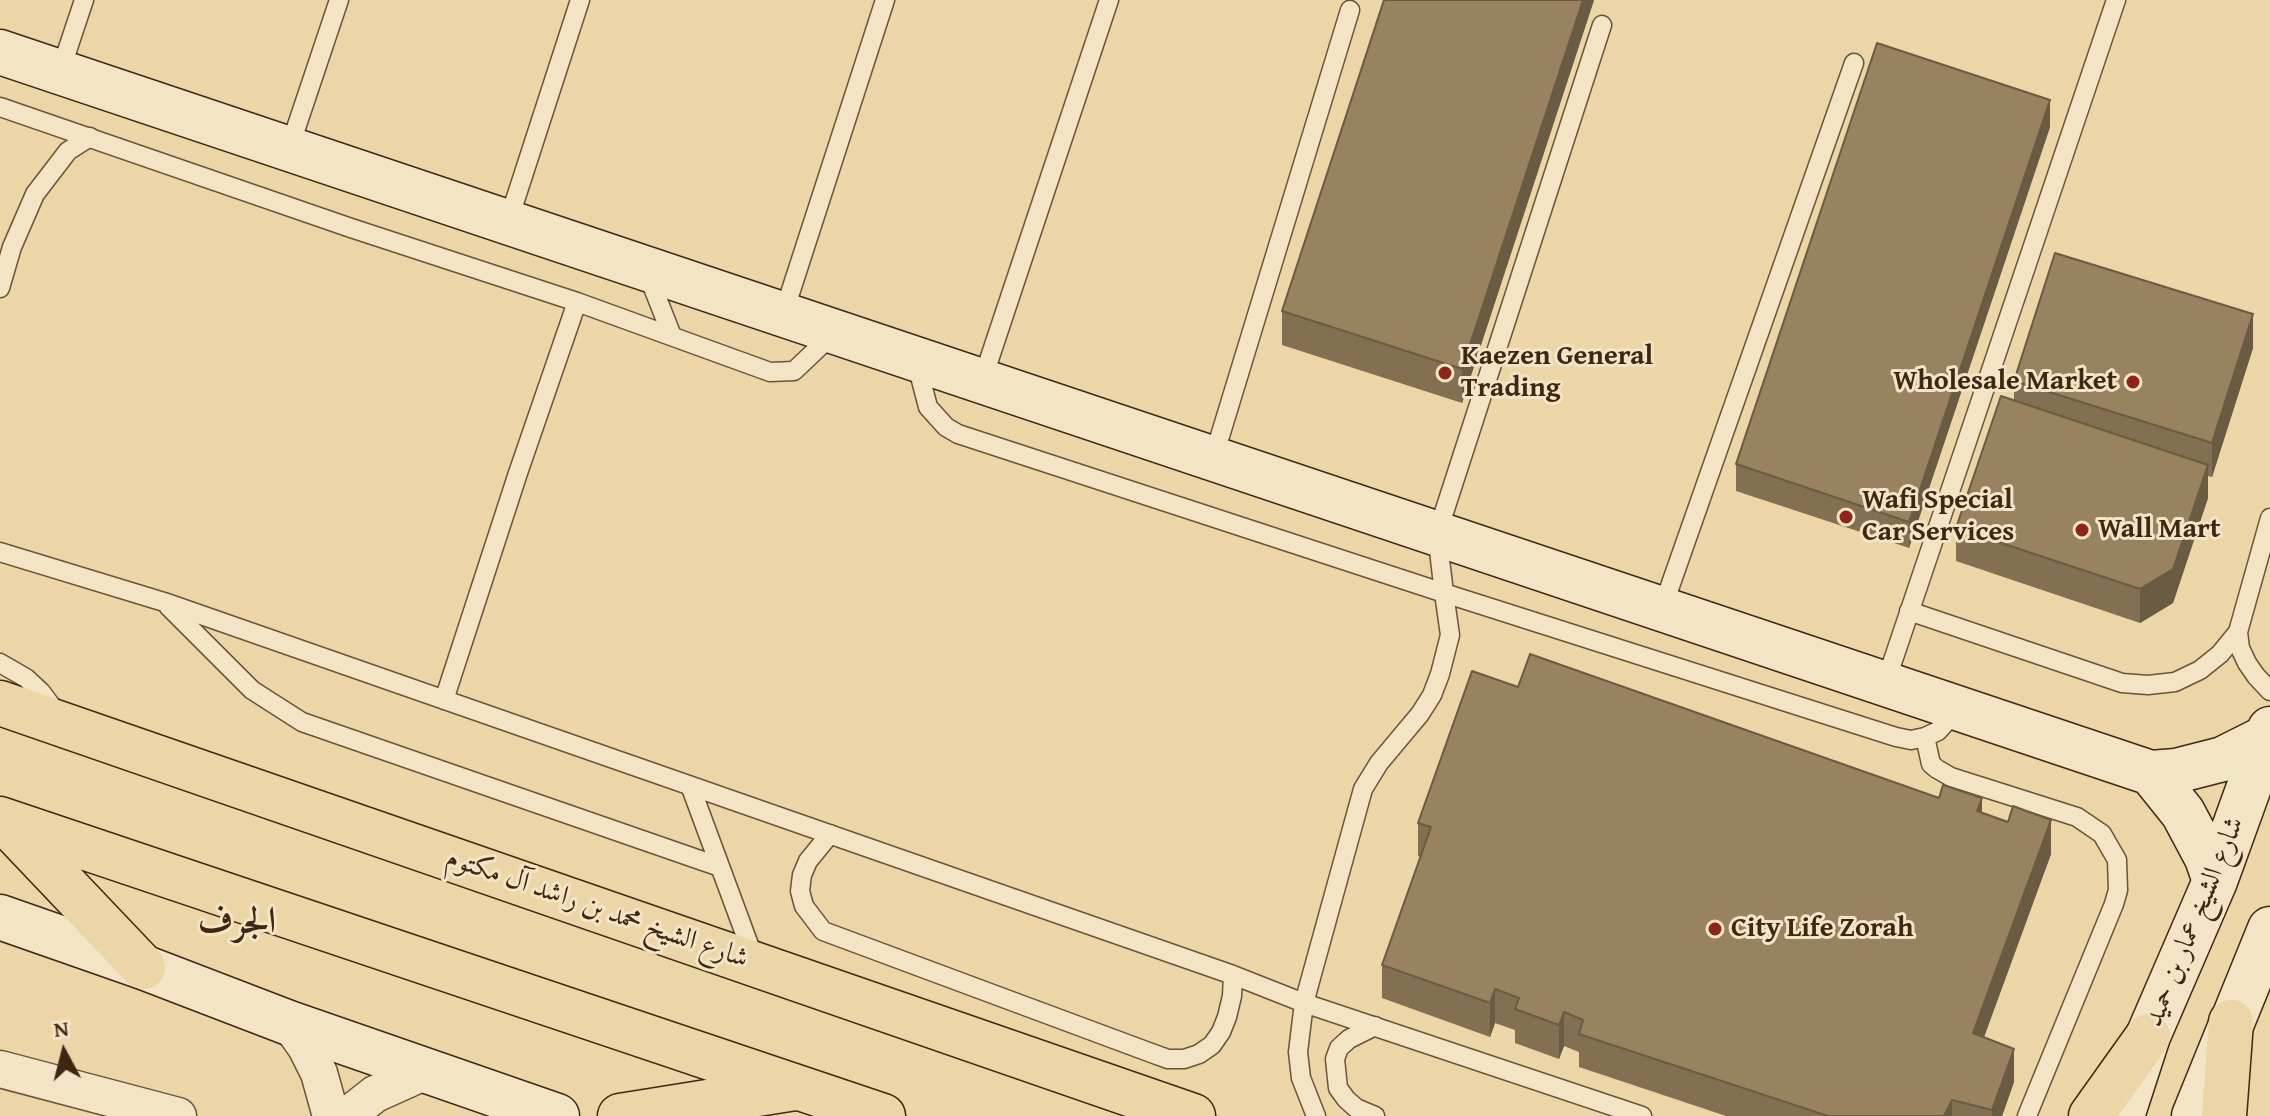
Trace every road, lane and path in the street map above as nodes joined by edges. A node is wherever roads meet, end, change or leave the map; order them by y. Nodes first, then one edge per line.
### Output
1 (84, 0) edge
2 (339, 0) edge
3 (580, 0) edge
4 (885, 0) edge
5 (1109, 0) edge
6 (2116, 0) edge
7 (1350, 10) dead end
8 (1602, 25) dead end
9 (0, 52) edge
10 (1854, 63) dead end
11 (60, 72) junction
12 (0, 107) edge
13 (90, 137) junction
14 (289, 149) junction
15 (508, 223) junction
16 (645, 268) junction
17 (0, 288) edge
18 (577, 302) junction
19 (783, 315) junction
20 (835, 332) junction
21 (672, 336) junction
22 (915, 359) junction
23 (982, 382) junction
24 (1213, 459) junction
25 (2270, 518) edge
26 (1437, 534) junction
27 (0, 552) edge
28 (1444, 593) junction
29 (164, 602) junction
30 (1662, 609) junction
31 (1909, 611) junction
32 (2238, 632) junction
33 (0, 663) edge
34 (1885, 684) junction
35 (2270, 691) edge
36 (444, 700) junction
37 (0, 703) edge
38 (1958, 709) junction
39 (63, 724) junction
40 (2269, 733) edge
41 (1925, 737) junction
42 (2151, 773) junction
43 (691, 788) junction
44 (2, 820) edge
45 (830, 834) junction
46 (720, 867) junction
47 (2215, 881) junction
48 (0, 917) edge
49 (2270, 929) edge
50 (756, 964) junction
51 (143, 967) junction
52 (1233, 975) junction
53 (1304, 1003) junction
54 (2231, 1022) junction
55 (289, 1023) junction
56 (1375, 1026) junction
57 (2148, 1036) junction
58 (0, 1069) edge
59 (426, 1071) junction
60 (801, 1088) junction
61 (178, 1116) edge
62 (331, 1116) edge
63 (347, 1116) edge
64 (557, 1116) edge
65 (620, 1116) edge
66 (883, 1116) edge
67 (1193, 1116) edge
68 (1316, 1116) edge
69 (1375, 1116) edge
70 (1642, 1116) edge
71 (2027, 1116) edge
72 (2091, 1116) edge
73 (2122, 1116) edge
74 (2194, 1116) edge
75 (2224, 1116) edge

1 - 11 lane
2 - 14 lane
3 - 15 lane
4 - 19 lane
5 - 23 lane
6 - 31 lane
7 - 24 lane
8 - 26 lane
9 - 11 street
10 - 30 lane
11 - 14 street
12 - 13 lane
13 - 17 lane
13 - 18 lane
14 - 15 street
15 - 16 street
16 - 19 street
16 - 21 lane
18 - 21 lane
18 - 36 lane
19 - 20 street
20 - 21 lane
20 - 22 street
22 - 23 street
22 - 28 lane
23 - 24 street
24 - 26 street
25 - 32 lane
26 - 28 lane
26 - 30 street
27 - 29 lane
28 - 41 lane
28 - 53 lane
29 - 36 lane
29 - 46 lane
30 - 34 street
31 - 32 lane
31 - 34 lane
32 - 35 lane
33 - 39 lane
34 - 38 street
36 - 43 lane
37 - 39 highway, شارع الشيخ محمد بن راشد آل مكتوم
38 - 41 lane
38 - 42 street
39 - 50 highway, شارع الشيخ محمد بن راشد آل مكتوم
40 - 42 street
40 - 47 street, شارع الشيخ عمار بن حميد
41 - 71 lane
42 - 47 street
43 - 45 lane
43 - 46 lane
44 - 51 highway
44 - 60 highway
45 - 52 lane
45 - 52 lane
46 - 50 lane
47 - 57 street, شارع الشيخ عمار بن حميد
48 - 51 street
49 - 54 street
50 - 67 highway, شارع الشيخ محمد بن راشد آل مكتوم
51 - 55 street
52 - 53 lane
53 - 56 lane
53 - 68 lane
54 - 74 street
54 - 75 highway
55 - 59 street
55 - 62 street
56 - 69 lane
56 - 70 lane
57 - 72 highway
57 - 73 street, شارع الشيخ عمار بن حميد
58 - 61 street
59 - 63 street
59 - 64 street
60 - 65 highway
60 - 66 highway

